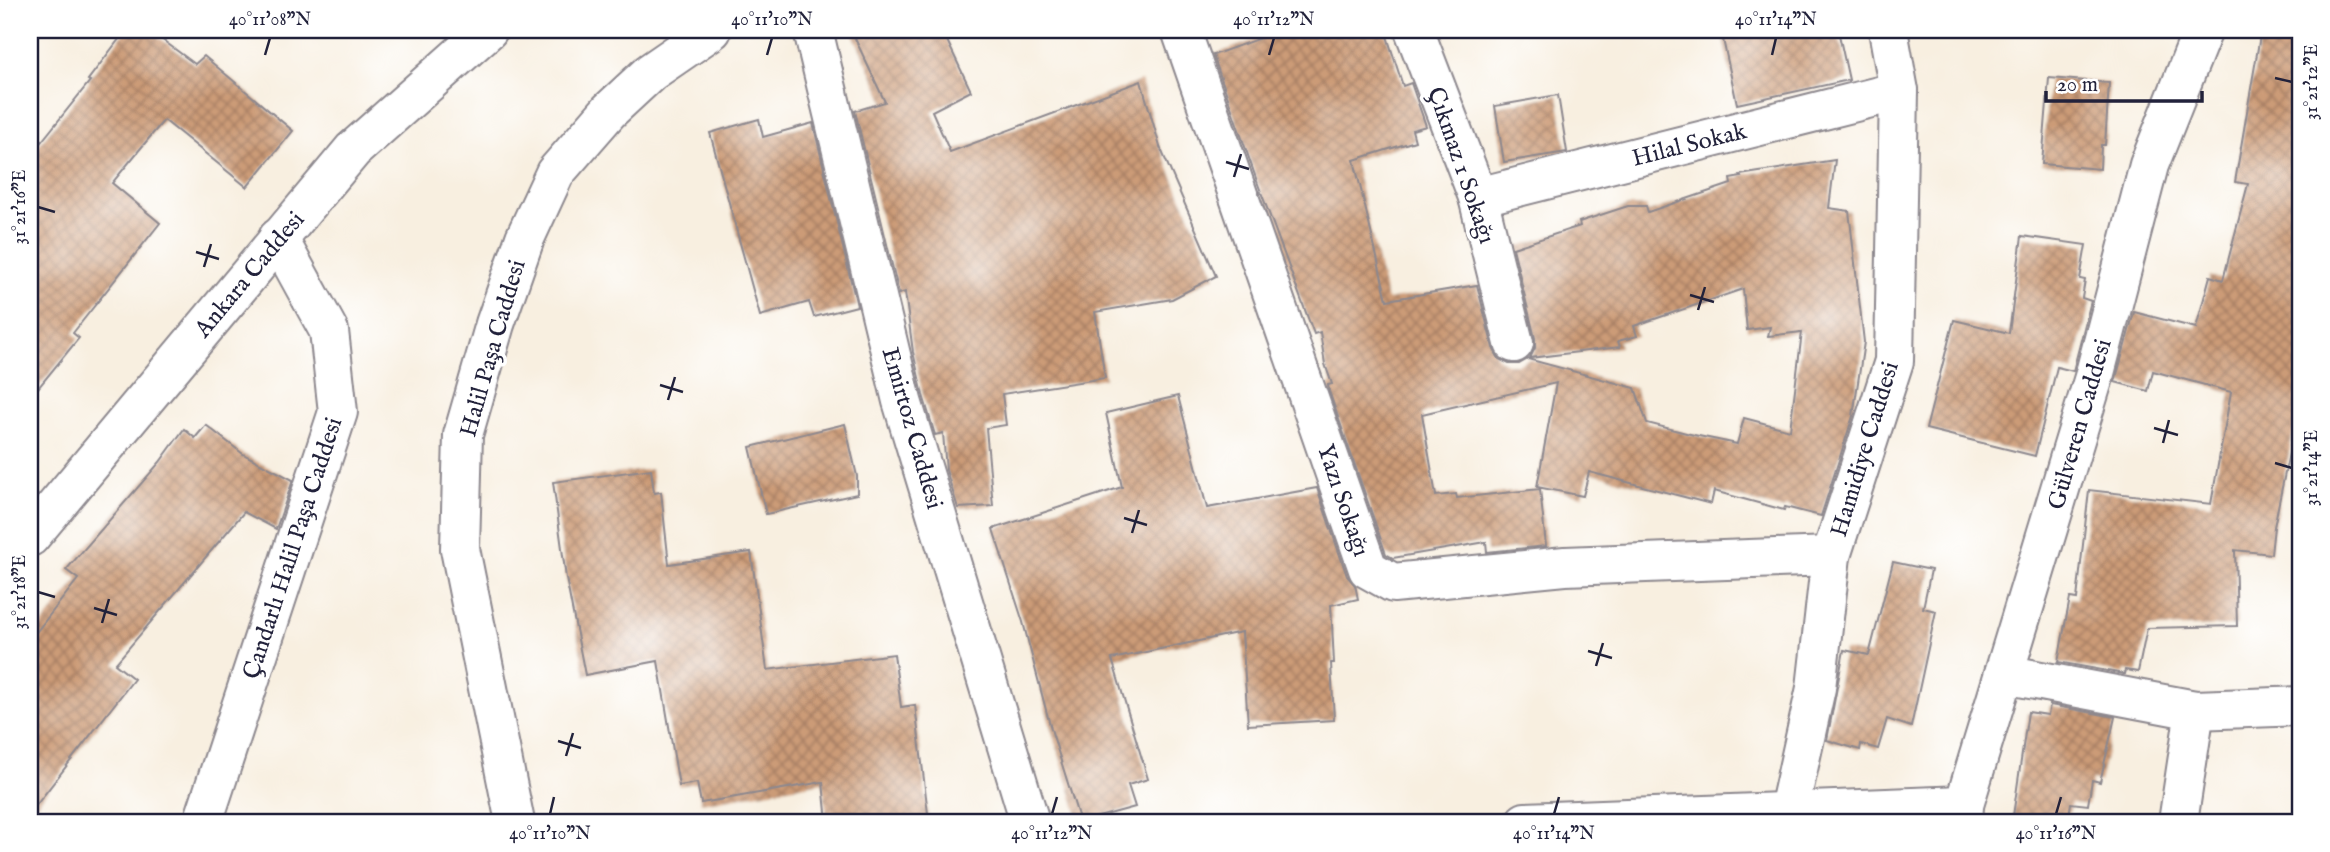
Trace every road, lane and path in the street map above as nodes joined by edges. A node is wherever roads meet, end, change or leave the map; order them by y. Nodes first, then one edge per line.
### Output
1 (488, 30) edge
2 (712, 30) edge
3 (813, 30) edge
4 (1181, 30) edge
5 (1414, 30) edge
6 (1888, 30) edge
7 (2203, 30) edge
8 (1899, 91) junction
9 (1478, 197) junction
10 (278, 238) junction
11 (1514, 343) dead end
12 (30, 537) edge
13 (1831, 556) junction
14 (2004, 674) junction
15 (2300, 706) edge
16 (2195, 710) junction
17 (1963, 813) edge
18 (1786, 816) edge
19 (203, 822) edge
20 (515, 822) edge
21 (1030, 822) edge
22 (1525, 822) edge
23 (2178, 822) edge

1 - 10 street, Ankara Caddesi
2 - 20 street, Halil Paşa Caddesi
3 - 21 street, Emirtoz Caddesi
4 - 13 street, Yazı Sokağı
5 - 9 street, Çıkmaz 1 Sokağı
6 - 8 street, Hamidiye Caddesi
7 - 14 street, Gülveren Caddesi
8 - 9 street, Hilal Sokak
8 - 13 street, Hamidiye Caddesi
9 - 11 street, Çıkmaz 1 Sokağı
10 - 12 street, Ankara Caddesi
10 - 19 street, Çandarlı Halil Paşa Caddesi
13 - 18 street, Hamidiye Caddesi
14 - 16 street
14 - 17 street, Gülveren Caddesi
15 - 16 street
16 - 23 street
17 - 18 street
18 - 22 street

